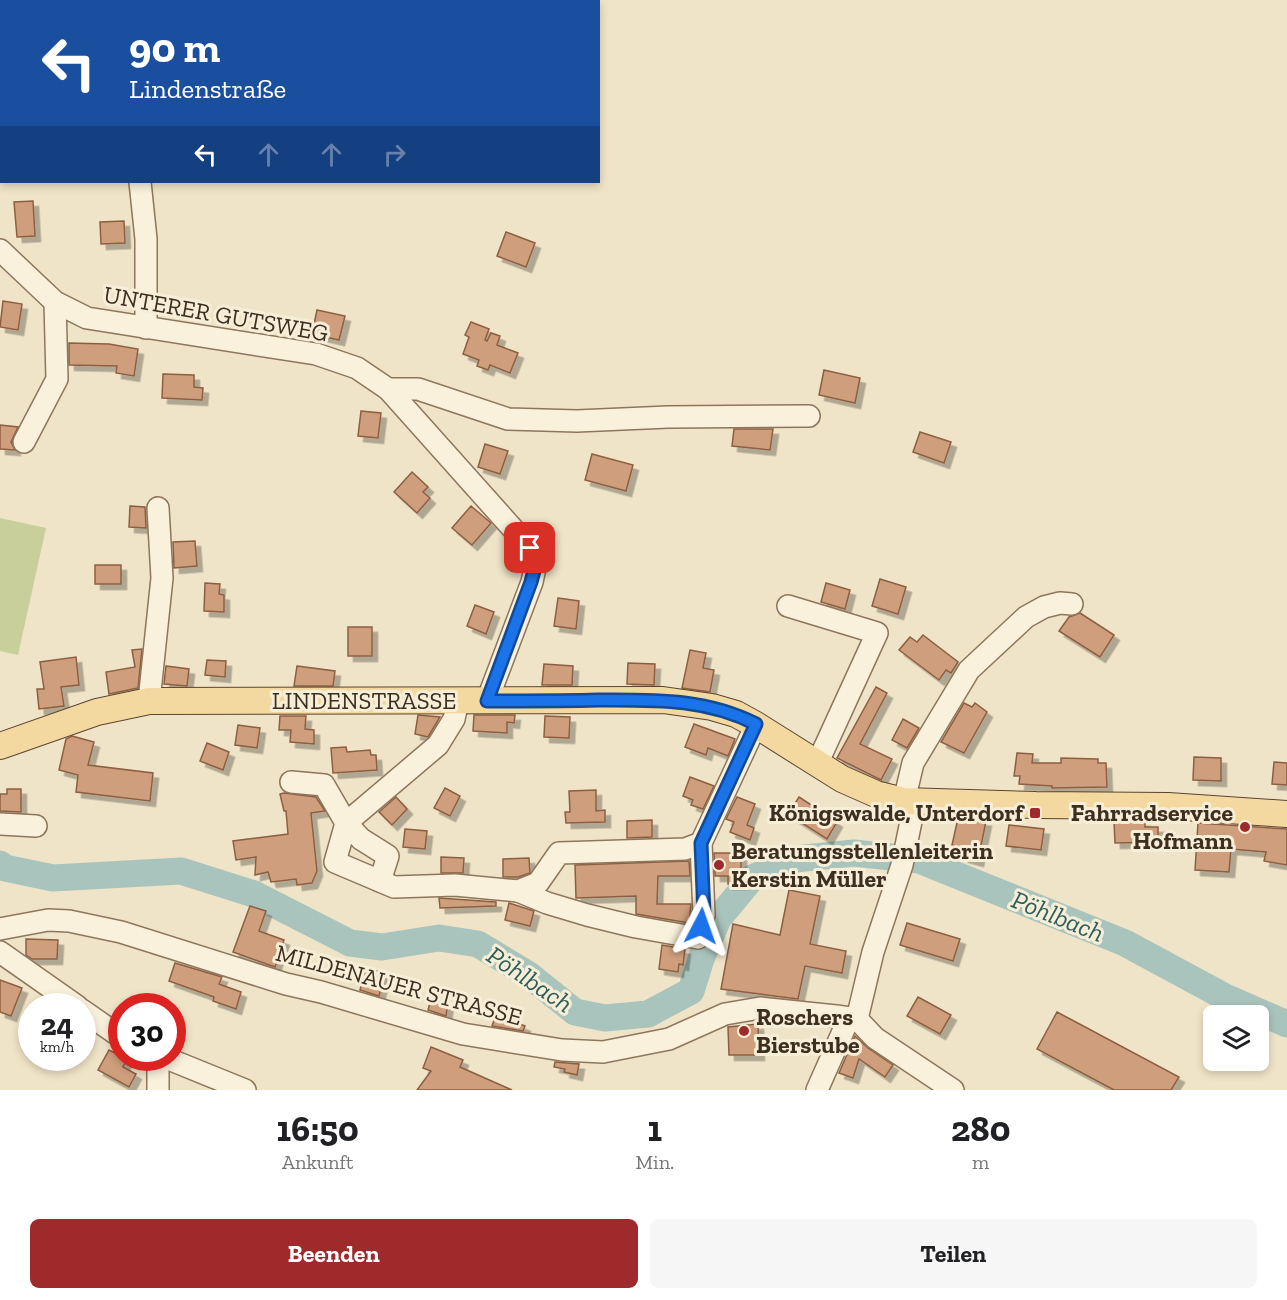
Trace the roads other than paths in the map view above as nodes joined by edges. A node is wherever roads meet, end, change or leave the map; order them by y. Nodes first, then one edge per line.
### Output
1 (140, 183) edge
2 (0, 250) edge
3 (56, 302) junction
4 (146, 328) junction
5 (388, 389) junction
6 (809, 416) dead end
7 (24, 442) dead end
8 (158, 508) dead end
9 (1072, 604) dead end
10 (788, 606) dead end
11 (458, 701) junction
12 (487, 701) junction
13 (149, 702) junction
14 (756, 724) junction
15 (0, 746) edge
16 (817, 764) junction
17 (291, 782) dead end
18 (910, 801) junction
19 (1287, 814) edge
20 (346, 823) junction
21 (0, 824) edge
22 (36, 826) dead end
23 (701, 843) junction
24 (380, 881) junction
25 (518, 891) junction
26 (0, 929) edge
27 (0, 952) edge
28 (59, 993) edge
29 (853, 1019) junction
30 (186, 1066) edge
31 (158, 1071) edge
32 (158, 1090) edge
33 (245, 1090) edge
34 (817, 1090) edge
35 (953, 1090) edge

1 - 4 street
2 - 3 street, UNTERER GUTSWEG
3 - 4 street, UNTERER GUTSWEG
3 - 7 street
4 - 5 street, UNTERER GUTSWEG
5 - 6 street
5 - 12 street, UNTERER GUTSWEG
8 - 13 street
9 - 18 street
10 - 16 street
11 - 12 main road, LINDENSTRASSE
11 - 13 main road, LINDENSTRASSE
11 - 20 street
12 - 14 main road, LINDENSTRASSE
13 - 15 main road, LINDENSTRASSE
14 - 16 main road, LINDENSTRASSE
14 - 23 street
16 - 18 main road, LINDENSTRASSE
17 - 20 street
18 - 19 main road, LINDENSTRASSE
18 - 29 street
20 - 24 street
20 - 24 street
21 - 22 street
23 - 25 street
23 - 25 street
24 - 25 street
26 - 29 street, MILDENAUER STRASSE
27 - 28 street
29 - 34 street
29 - 35 street
30 - 33 street
31 - 32 street

